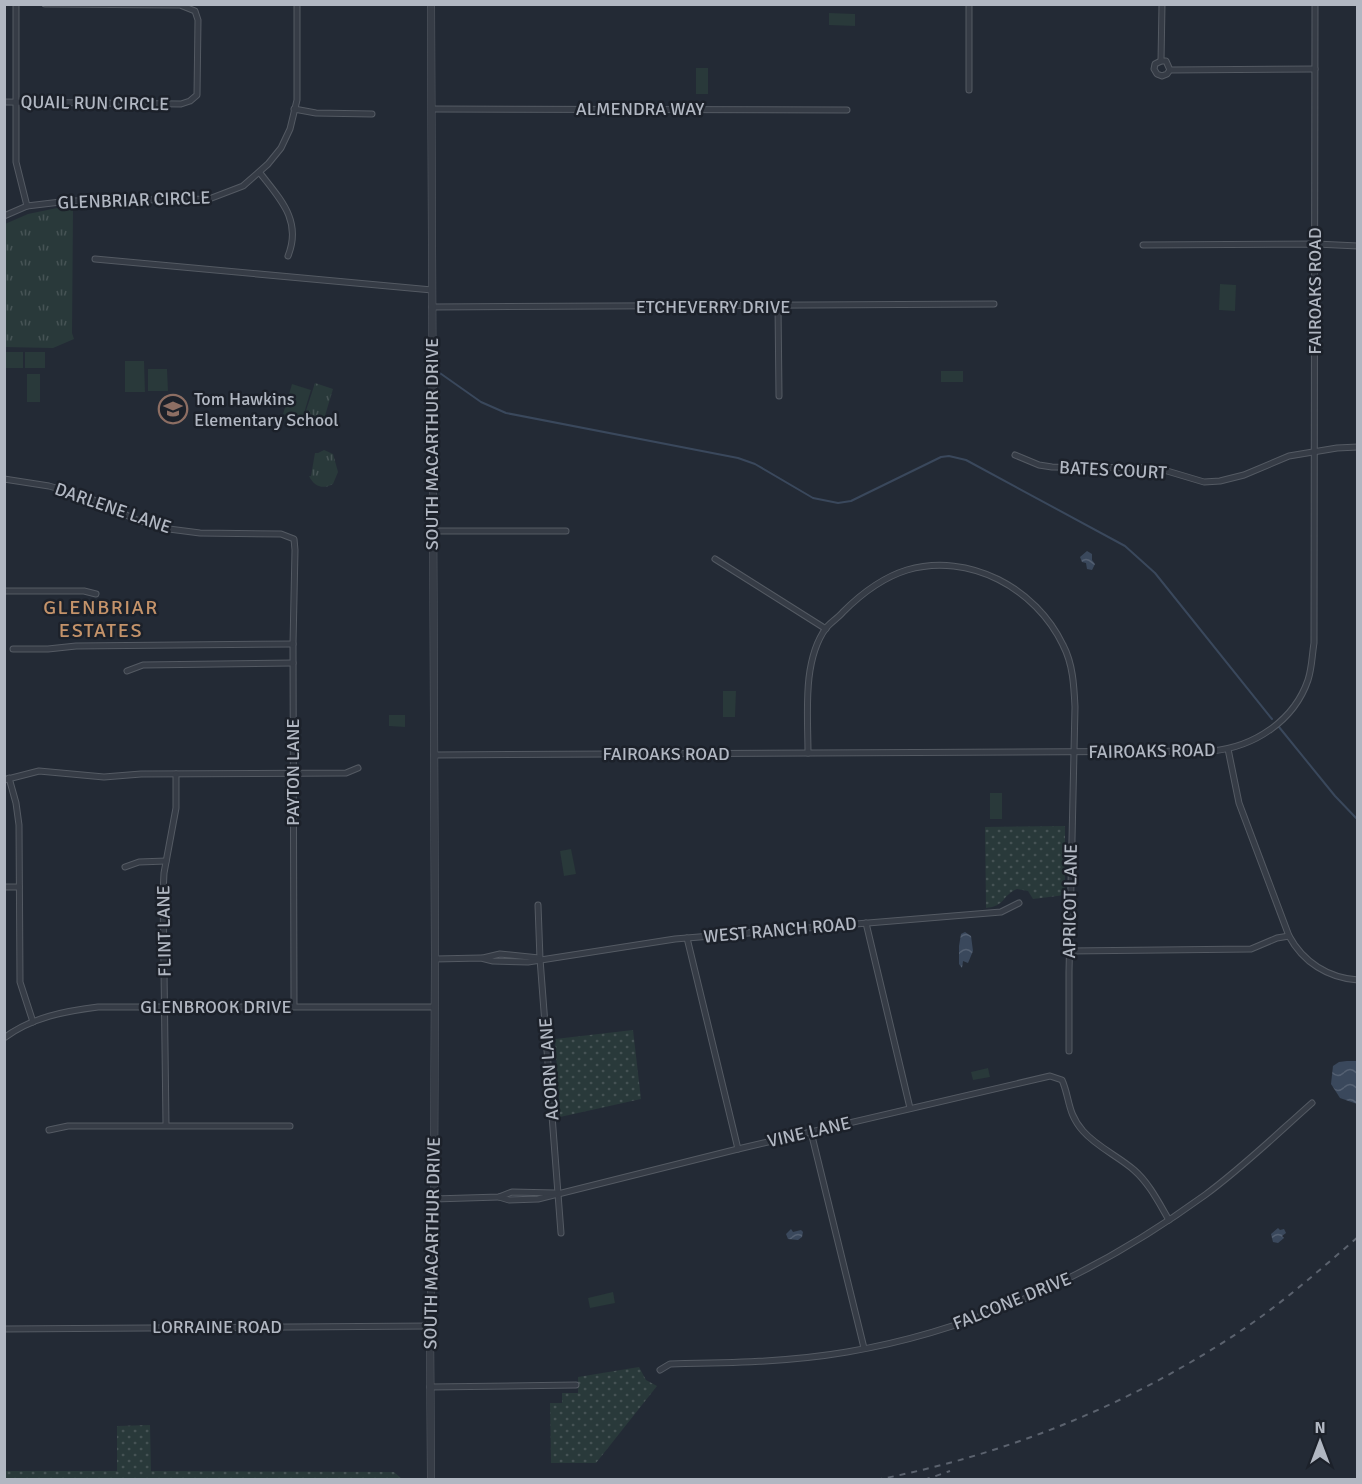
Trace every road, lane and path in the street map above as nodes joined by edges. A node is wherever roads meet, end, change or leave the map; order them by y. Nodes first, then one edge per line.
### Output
1 (16, 4) edge
2 (45, 4) edge
3 (297, 4) edge
4 (431, 4) edge
5 (969, 4) edge
6 (1162, 4) edge
7 (1315, 4) edge
8 (1161, 61) junction
9 (1315, 69) junction
10 (1170, 70) junction
11 (969, 90) dead end
12 (4, 102) edge
13 (16, 102) junction
14 (294, 109) junction
15 (432, 109) junction
16 (847, 110) dead end
17 (372, 114) dead end
18 (260, 173) junction
19 (27, 206) junction
20 (4, 216) edge
21 (1316, 244) junction
22 (1143, 245) dead end
23 (1358, 246) edge
24 (288, 256) dead end
25 (95, 259) dead end
26 (432, 290) junction
27 (994, 304) dead end
28 (778, 306) junction
29 (432, 307) junction
30 (778, 396) dead end
31 (1358, 447) edge
32 (1314, 451) junction
33 (1015, 456) dead end
34 (4, 479) edge
35 (432, 531) junction
36 (566, 531) dead end
37 (294, 539) joint
38 (715, 559) dead end
39 (4, 591) edge
40 (96, 594) dead end
41 (826, 628) junction
42 (292, 644) junction
43 (13, 649) dead end
44 (293, 663) junction
45 (127, 671) dead end
46 (1228, 749) junction
47 (1073, 751) junction
48 (808, 753) junction
49 (434, 755) junction
50 (358, 768) dead end
51 (294, 773) junction
52 (176, 774) junction
53 (7, 779) edge
54 (166, 861) junction
55 (124, 867) dead end
56 (4, 887) edge
57 (19, 887) junction
58 (1018, 903) dead end
59 (538, 905) dead end
60 (866, 923) junction
61 (1288, 936) junction
62 (687, 938) junction
63 (1069, 951) junction
64 (510, 955) junction
65 (481, 958) junction
66 (435, 959) junction
67 (540, 959) junction
68 (510, 962) junction
69 (1358, 980) edge
70 (294, 1006) junction
71 (165, 1007) junction
72 (434, 1007) junction
73 (33, 1022) junction
74 (4, 1038) edge
75 (1069, 1051) dead end
76 (1312, 1103) dead end
77 (910, 1108) junction
78 (166, 1125) junction
79 (290, 1126) dead end
80 (49, 1130) dead end
81 (811, 1132) junction
82 (738, 1149) junction
83 (557, 1193) junction
84 (434, 1199) junction
85 (1169, 1220) junction
86 (561, 1233) dead end
87 (430, 1326) junction
88 (4, 1329) edge
89 (864, 1348) junction
90 (660, 1370) dead end
91 (576, 1385) dead end
92 (430, 1387) junction
93 (431, 1479) edge

1 - 13 street
2 - 13 street, QUAIL RUN CIRCLE
3 - 14 street, GLENBRIAR CIRCLE
4 - 15 street, SOUTH MACARTHUR DRIVE
5 - 11 street
6 - 8 street
7 - 9 street, FAIROAKS ROAD
8 - 10 street
8 - 10 street
9 - 10 street
9 - 21 street, FAIROAKS ROAD
12 - 13 street, QUAIL RUN CIRCLE
13 - 19 street
14 - 17 street
14 - 18 street, GLENBRIAR CIRCLE
15 - 16 street, ALMENDRA WAY
15 - 26 street, SOUTH MACARTHUR DRIVE
18 - 19 street, GLENBRIAR CIRCLE
18 - 24 street
19 - 20 street, GLENBRIAR CIRCLE
21 - 22 street
21 - 23 street
21 - 32 street, FAIROAKS ROAD
25 - 26 street
26 - 29 street, SOUTH MACARTHUR DRIVE
27 - 28 street, ETCHEVERRY DRIVE
28 - 29 street, ETCHEVERRY DRIVE
28 - 30 street
29 - 35 street, SOUTH MACARTHUR DRIVE
31 - 32 street, BATES COURT
32 - 33 street, BATES COURT
32 - 46 street, FAIROAKS ROAD
34 - 37 street, DARLENE LANE
35 - 36 street
35 - 49 street, SOUTH MACARTHUR DRIVE
37 - 42 street, PAYTON LANE
38 - 41 street
39 - 40 street
41 - 47 street, APRICOT LANE
41 - 48 street
42 - 43 street
42 - 44 street, PAYTON LANE
44 - 45 street
44 - 51 street, PAYTON LANE
46 - 47 street, FAIROAKS ROAD
46 - 61 street
47 - 48 street, FAIROAKS ROAD
47 - 63 street, APRICOT LANE
48 - 49 street, FAIROAKS ROAD
49 - 66 street, SOUTH MACARTHUR DRIVE
50 - 51 street
51 - 52 street
51 - 70 street, PAYTON LANE
52 - 53 street
52 - 54 street, FLINT LANE
53 - 57 street
54 - 55 street
54 - 71 street, FLINT LANE
56 - 57 street
57 - 73 street
58 - 60 street, WEST RANCH ROAD
59 - 67 street, ACORN LANE
60 - 62 street, WEST RANCH ROAD
60 - 77 street
61 - 63 street
61 - 69 street
62 - 67 street, WEST RANCH ROAD
62 - 82 street
63 - 75 street, APRICOT LANE
64 - 65 street, WEST RANCH ROAD
64 - 67 street, WEST RANCH ROAD
64 - 68 street
65 - 66 street, WEST RANCH ROAD
65 - 68 street, WEST RANCH ROAD
66 - 72 street
67 - 68 street, WEST RANCH ROAD
67 - 83 street, ACORN LANE
70 - 71 street, GLENBROOK DRIVE
70 - 72 street, GLENBROOK DRIVE
71 - 73 street, GLENBROOK DRIVE
71 - 78 street, FLINT LANE
72 - 84 street, SOUTH MACARTHUR DRIVE
73 - 74 street, GLENBROOK DRIVE
76 - 85 street, FALCONE DRIVE
77 - 81 street, VINE LANE
77 - 85 street, VINE LANE
78 - 79 street
78 - 80 street
81 - 82 street, VINE LANE
81 - 89 street
82 - 83 street, VINE LANE
83 - 84 street, VINE LANE
83 - 86 street, ACORN LANE
84 - 87 street, SOUTH MACARTHUR DRIVE
85 - 89 street, FALCONE DRIVE
87 - 88 street, LORRAINE ROAD
87 - 92 street, SOUTH MACARTHUR DRIVE
89 - 90 street, FALCONE DRIVE
91 - 92 street
92 - 93 street, SOUTH MACARTHUR DRIVE

